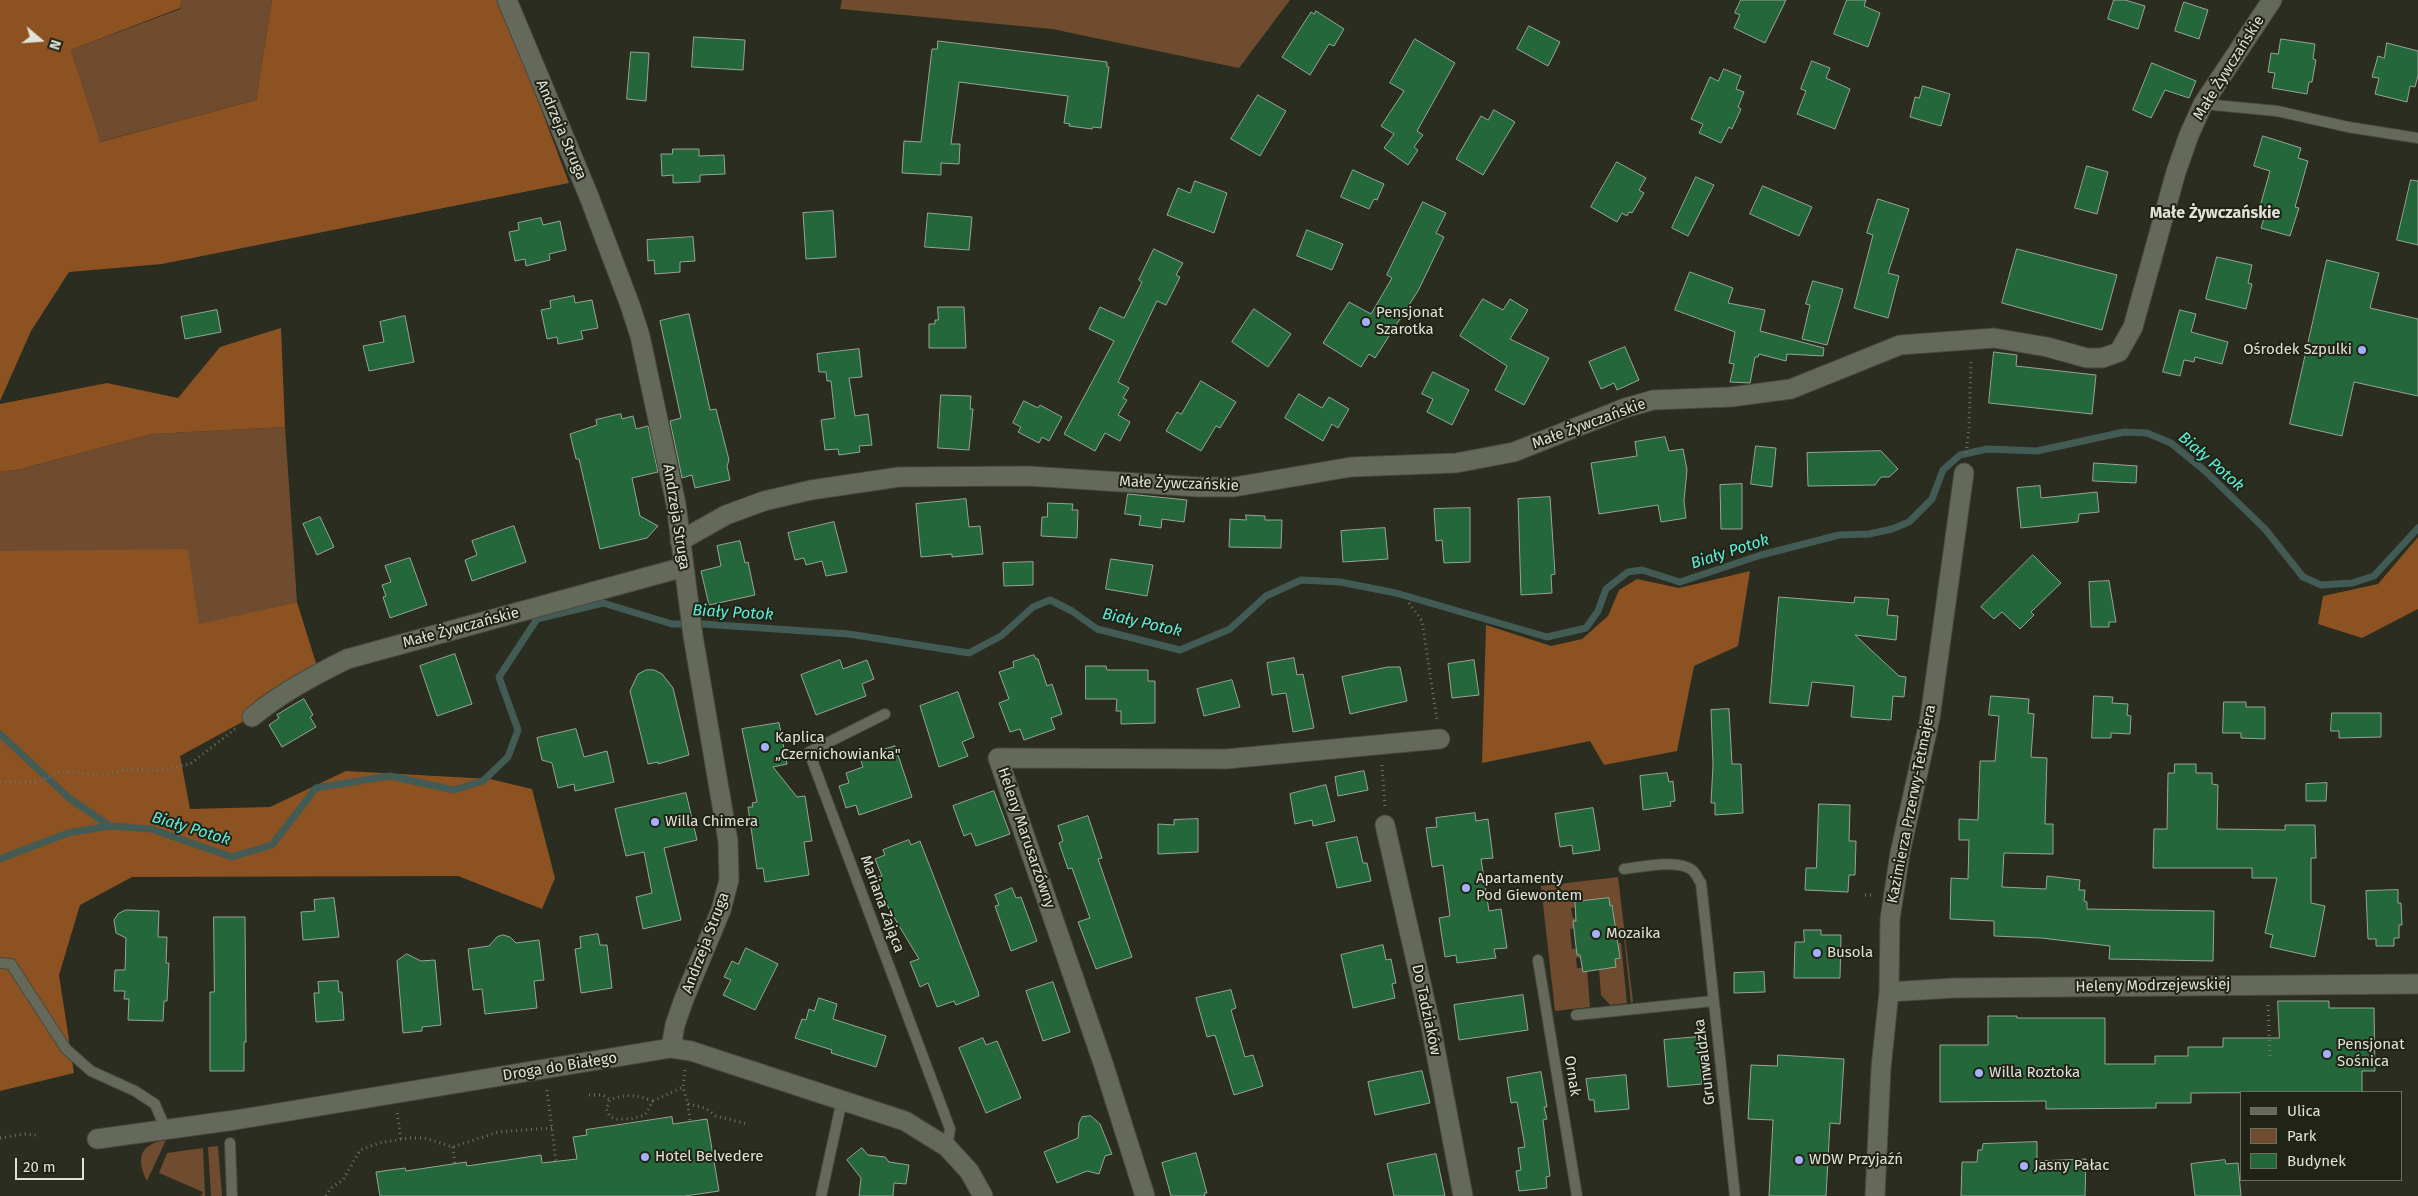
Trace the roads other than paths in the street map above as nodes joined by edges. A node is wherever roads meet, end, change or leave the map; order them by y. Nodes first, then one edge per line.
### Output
1 (507, 0) edge
2 (2272, 0) edge
3 (2204, 104) junction
4 (2418, 138) edge
5 (1964, 473) dead end
6 (680, 541) junction
7 (684, 567) junction
8 (885, 714) dead end
9 (252, 717) road end
10 (1440, 739) road end
11 (1385, 825) dead end
12 (1624, 869) dead end
13 (1538, 960) dead end
14 (0, 963) edge
15 (2418, 984) edge
16 (1889, 992) junction
17 (1713, 1001) junction
18 (1576, 1014) dead end
19 (671, 1048) junction
20 (842, 1100) junction
21 (166, 1130) junction
22 (97, 1140) dead end
23 (230, 1144) dead end
24 (947, 1147) junction
25 (232, 1196) edge
26 (821, 1196) edge
27 (983, 1196) edge
28 (1145, 1196) edge
29 (1463, 1196) edge
30 (1577, 1196) edge
31 (1735, 1196) edge
32 (1875, 1196) edge

1 - 6 street, Andrzeja Struga
2 - 3 street, Małe Żywczańskie
3 - 4 lane
3 - 6 street, Małe Żywczańskie
5 - 16 street, Kazimierza Przerwy-Tetmajera
6 - 7 street, Andrzeja Struga
7 - 9 street, Małe Żywczańskie
7 - 19 street, Andrzeja Struga
8 - 24 lane, Mariana Zająca
10 - 28 street, Heleny Marusarzówny
11 - 29 street, Do Tadziaków
12 - 17 lane
13 - 30 lane, Ornak
14 - 21 lane
15 - 16 street, Heleny Modrzejewskiej
16 - 32 street, Kazimierza Przerwy-Tetmajera
17 - 18 lane, Grunwaldzka
17 - 31 lane, Grunwaldzka
19 - 20 street, Droga do Białego
19 - 21 street, Droga do Białego
20 - 24 street, Droga do Białego
20 - 26 lane
21 - 22 street, Droga do Białego
23 - 25 lane
24 - 27 street, Droga do Białego

